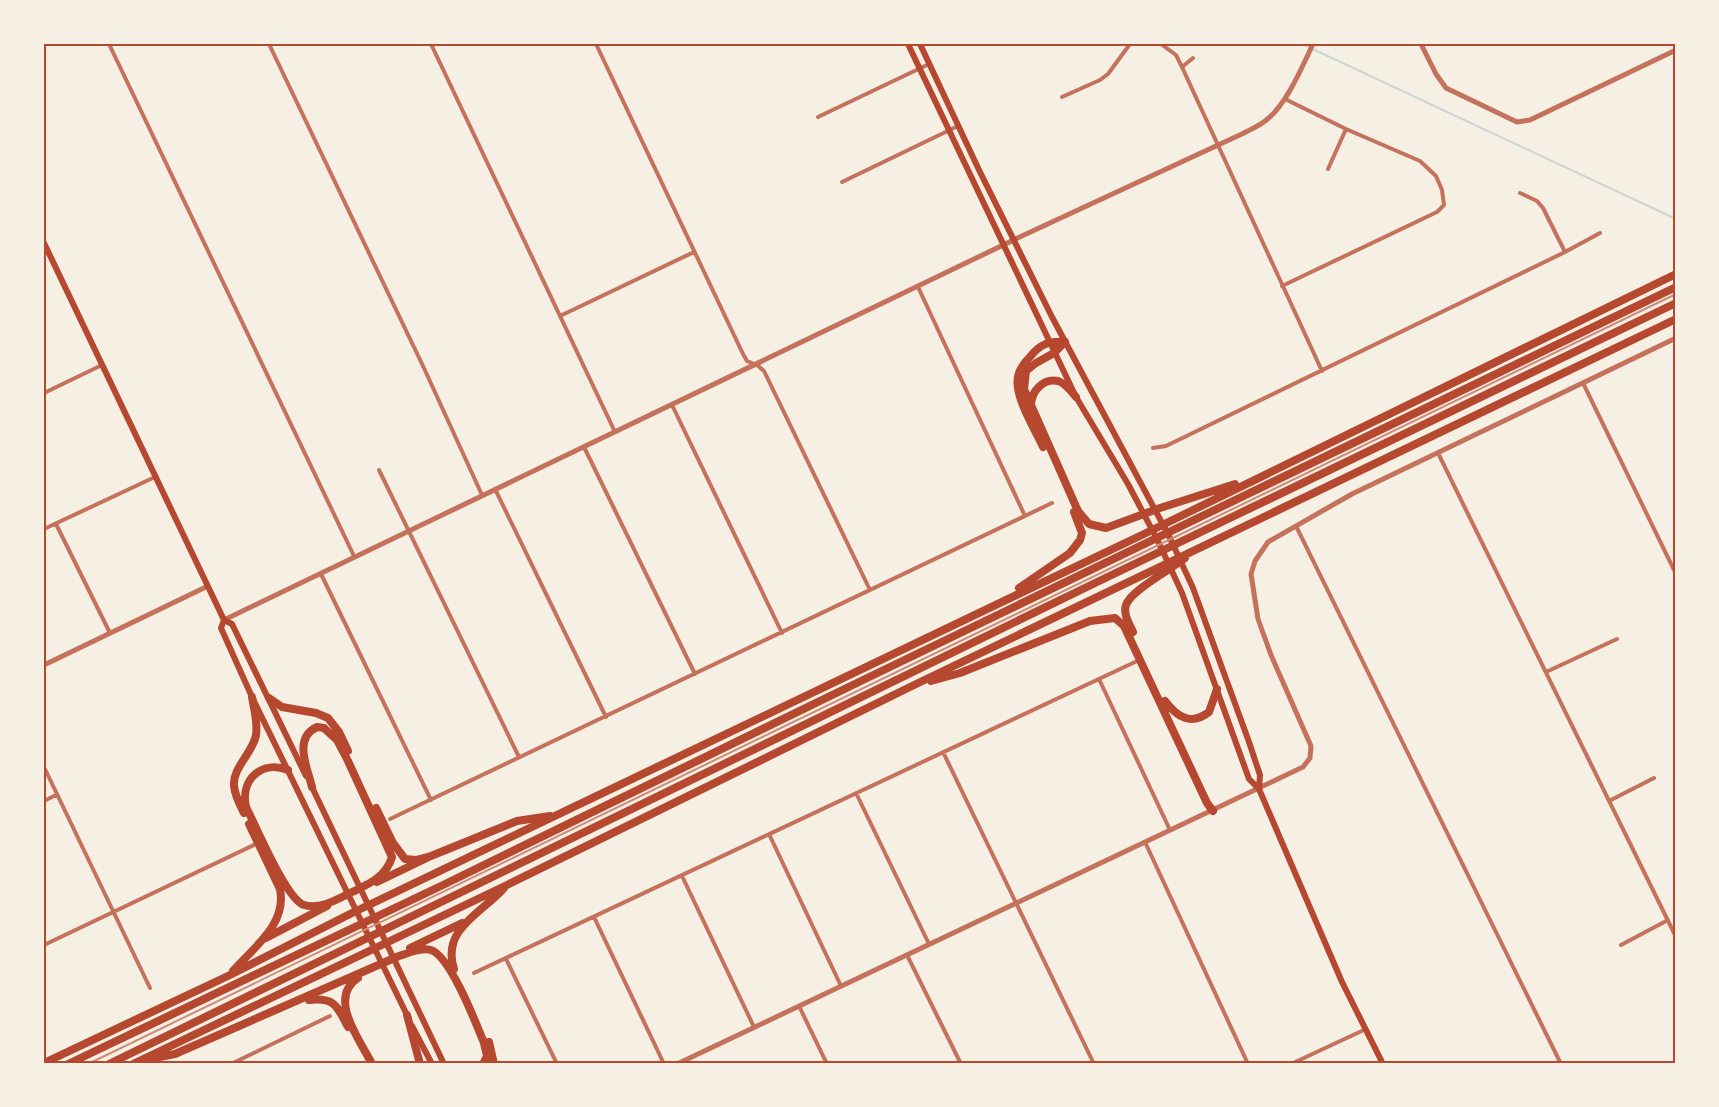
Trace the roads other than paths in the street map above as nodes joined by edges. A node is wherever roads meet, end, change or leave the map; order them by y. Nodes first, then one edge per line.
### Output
1 (109, 44) edge
2 (269, 44) edge
3 (431, 44) edge
4 (596, 44) edge
5 (908, 44) edge
6 (920, 44) edge
7 (1130, 44) edge
8 (1161, 44) edge
9 (1313, 44) edge
10 (1421, 44) edge
11 (1676, 50) edge
12 (1193, 58) dead end
13 (929, 64) junction
14 (919, 68) junction
15 (1182, 68) junction
16 (1062, 97) dead end
17 (1285, 99) junction
18 (818, 117) dead end
19 (958, 126) junction
20 (1346, 129) junction
21 (948, 131) junction
22 (1217, 145) junction
23 (1328, 169) dead end
24 (842, 182) dead end
25 (1520, 193) dead end
26 (1600, 233) dead end
27 (1014, 241) junction
28 (44, 243) edge
29 (1005, 246) junction
30 (694, 252) junction
31 (1565, 252) junction
32 (1676, 274) edge
33 (1282, 286) junction
34 (918, 287) junction
35 (1676, 287) edge
36 (1676, 303) edge
37 (560, 316) junction
38 (1676, 319) edge
39 (1676, 338) edge
40 (1048, 341) junction
41 (1065, 342) junction
42 (1054, 353) junction
43 (757, 364) junction
44 (102, 365) junction
45 (1322, 370) junction
46 (1582, 383) junction
47 (44, 393) edge
48 (1076, 397) junction
49 (672, 405) junction
50 (1033, 411) junction
51 (615, 432) junction
52 (584, 447) junction
53 (1153, 448) dead end
54 (1438, 452) junction
55 (379, 470) dead end
56 (1260, 476) junction
57 (155, 477) junction
58 (495, 489) junction
59 (482, 495) junction
60 (1052, 503) dead end
61 (1025, 516) junction
62 (56, 524) junction
63 (1296, 525) junction
64 (44, 530) edge
65 (408, 531) junction
66 (354, 556) junction
67 (1161, 571) junction
68 (320, 573) junction
69 (1676, 574) edge
70 (208, 586) junction
71 (870, 590) junction
72 (1000, 601) junction
73 (224, 620) junction
74 (110, 633) junction
75 (782, 633) junction
76 (1617, 639) dead end
77 (1135, 662) dead end
78 (44, 665) edge
79 (1546, 672) junction
80 (695, 674) junction
81 (1099, 679) junction
82 (912, 686) junction
83 (1217, 689) junction
84 (252, 697) junction
85 (269, 698) junction
86 (1165, 701) junction
87 (606, 717) junction
88 (943, 752) junction
89 (519, 758) junction
90 (44, 767) edge
91 (288, 770) junction
92 (1654, 778) dead end
93 (312, 787) junction
94 (1259, 789) junction
95 (856, 793) junction
96 (56, 795) junction
97 (431, 800) junction
98 (44, 801) edge
99 (1609, 801) junction
100 (1213, 811) junction
101 (557, 815) junction
102 (390, 819) dead end
103 (1170, 830) junction
104 (769, 834) junction
105 (1144, 842) junction
106 (258, 843) junction
107 (431, 856) junction
108 (681, 876) junction
109 (365, 885) junction
110 (507, 885) junction
111 (341, 897) junction
112 (1017, 903) junction
113 (113, 913) junction
114 (594, 917) junction
115 (1668, 920) junction
116 (466, 922) junction
117 (1676, 937) edge
118 (258, 943) junction
119 (44, 945) edge
120 (929, 945) junction
121 (1621, 945) dead end
122 (907, 955) junction
123 (399, 956) junction
124 (506, 959) junction
125 (375, 967) junction
126 (474, 973) dead end
127 (230, 975) junction
128 (841, 986) junction
129 (150, 988) dead end
130 (301, 1000) junction
131 (800, 1006) junction
132 (407, 1015) junction
133 (330, 1016) dead end
134 (754, 1027) junction
135 (1366, 1029) junction
136 (692, 1060) edge
137 (136, 1062) edge
138 (44, 1063) edge
139 (68, 1064) edge
140 (109, 1064) edge
141 (231, 1064) edge
142 (367, 1064) edge
143 (372, 1064) edge
144 (420, 1064) edge
145 (432, 1064) edge
146 (444, 1064) edge
147 (483, 1064) edge
148 (494, 1064) edge
149 (557, 1064) edge
150 (664, 1064) edge
151 (677, 1064) edge
152 (827, 1064) edge
153 (961, 1064) edge
154 (1094, 1064) edge
155 (1248, 1064) edge
156 (1291, 1064) edge
157 (1383, 1064) edge
158 (1561, 1064) edge

1 - 66 street
2 - 59 street
3 - 37 street
4 - 30 street
5 - 14 main road
6 - 13 main road
7 - 16 street
8 - 15 street
9 - 17 street
10 - 11 street
12 - 15 street
13 - 14 street
13 - 19 main road
14 - 18 street
14 - 21 main road
15 - 22 street
17 - 20 street
17 - 22 street
19 - 21 street
19 - 27 main road
20 - 23 street
20 - 33 street
21 - 24 street
21 - 29 main road
22 - 27 street
22 - 33 street
25 - 31 street
26 - 31 street
27 - 29 street
27 - 41 main road
28 - 44 main road
29 - 34 street
29 - 40 main road
30 - 37 street
30 - 43 street
31 - 45 street
32 - 56 highway
33 - 45 street
34 - 43 street
34 - 61 street
35 - 139 highway
36 - 140 highway
37 - 51 street
38 - 67 highway
39 - 46 street
40 - 41 highway
40 - 42 main road
40 - 72 highway
41 - 42 highway
41 - 94 main road
42 - 48 main road
42 - 50 highway
43 - 49 street
43 - 71 street
44 - 47 street
44 - 57 main road
45 - 53 street
46 - 54 street
46 - 69 street
48 - 50 highway
48 - 83 main road
49 - 51 street
49 - 75 street
50 - 56 highway
51 - 52 street
52 - 58 street
52 - 80 street
54 - 63 street
54 - 79 street
55 - 65 street
56 - 72 highway
57 - 62 street
57 - 70 main road
58 - 59 street
58 - 87 street
59 - 65 street
60 - 61 street
61 - 71 street
62 - 64 street
62 - 74 street
63 - 94 street
63 - 158 street
65 - 66 street
65 - 89 street
66 - 68 street
67 - 82 highway
67 - 86 highway
68 - 73 street
68 - 97 street
70 - 73 main road
70 - 74 street
71 - 75 street
72 - 101 highway
73 - 84 main road
73 - 85 main road
74 - 78 street
75 - 80 street
76 - 79 street
77 - 81 street
79 - 99 street
80 - 87 street
81 - 88 street
81 - 103 street
82 - 100 highway
82 - 110 highway
83 - 86 highway
83 - 94 main road
84 - 91 main road
84 - 106 highway
85 - 93 main road
85 - 107 highway
86 - 100 highway
87 - 89 street
88 - 95 street
88 - 112 street
89 - 97 street
90 - 96 street
91 - 111 highway
91 - 132 main road
92 - 99 street
93 - 109 highway
93 - 146 main road
94 - 100 street
94 - 135 main road
95 - 104 street
95 - 120 street
96 - 98 street
96 - 113 street
97 - 102 street
99 - 115 street
100 - 103 street
101 - 107 highway
101 - 127 highway
103 - 105 street
104 - 108 street
104 - 128 street
105 - 112 street
105 - 155 street
106 - 113 street
106 - 118 highway
107 - 109 highway
108 - 114 street
108 - 134 street
109 - 111 highway
110 - 116 highway
110 - 137 highway
111 - 118 highway
112 - 120 street
112 - 154 street
113 - 119 street
113 - 129 street
114 - 124 street
114 - 150 street
115 - 117 street
115 - 121 street
116 - 123 highway
116 - 148 highway
118 - 127 highway
120 - 122 street
122 - 128 street
122 - 153 street
123 - 125 highway
123 - 147 highway
124 - 126 street
124 - 149 street
125 - 130 highway
125 - 143 highway
127 - 138 highway
128 - 131 street
130 - 137 highway
130 - 142 highway
131 - 134 street
131 - 152 street
132 - 144 highway
132 - 145 main road
133 - 141 street
134 - 136 street
135 - 156 street
135 - 157 main road
136 - 151 street

